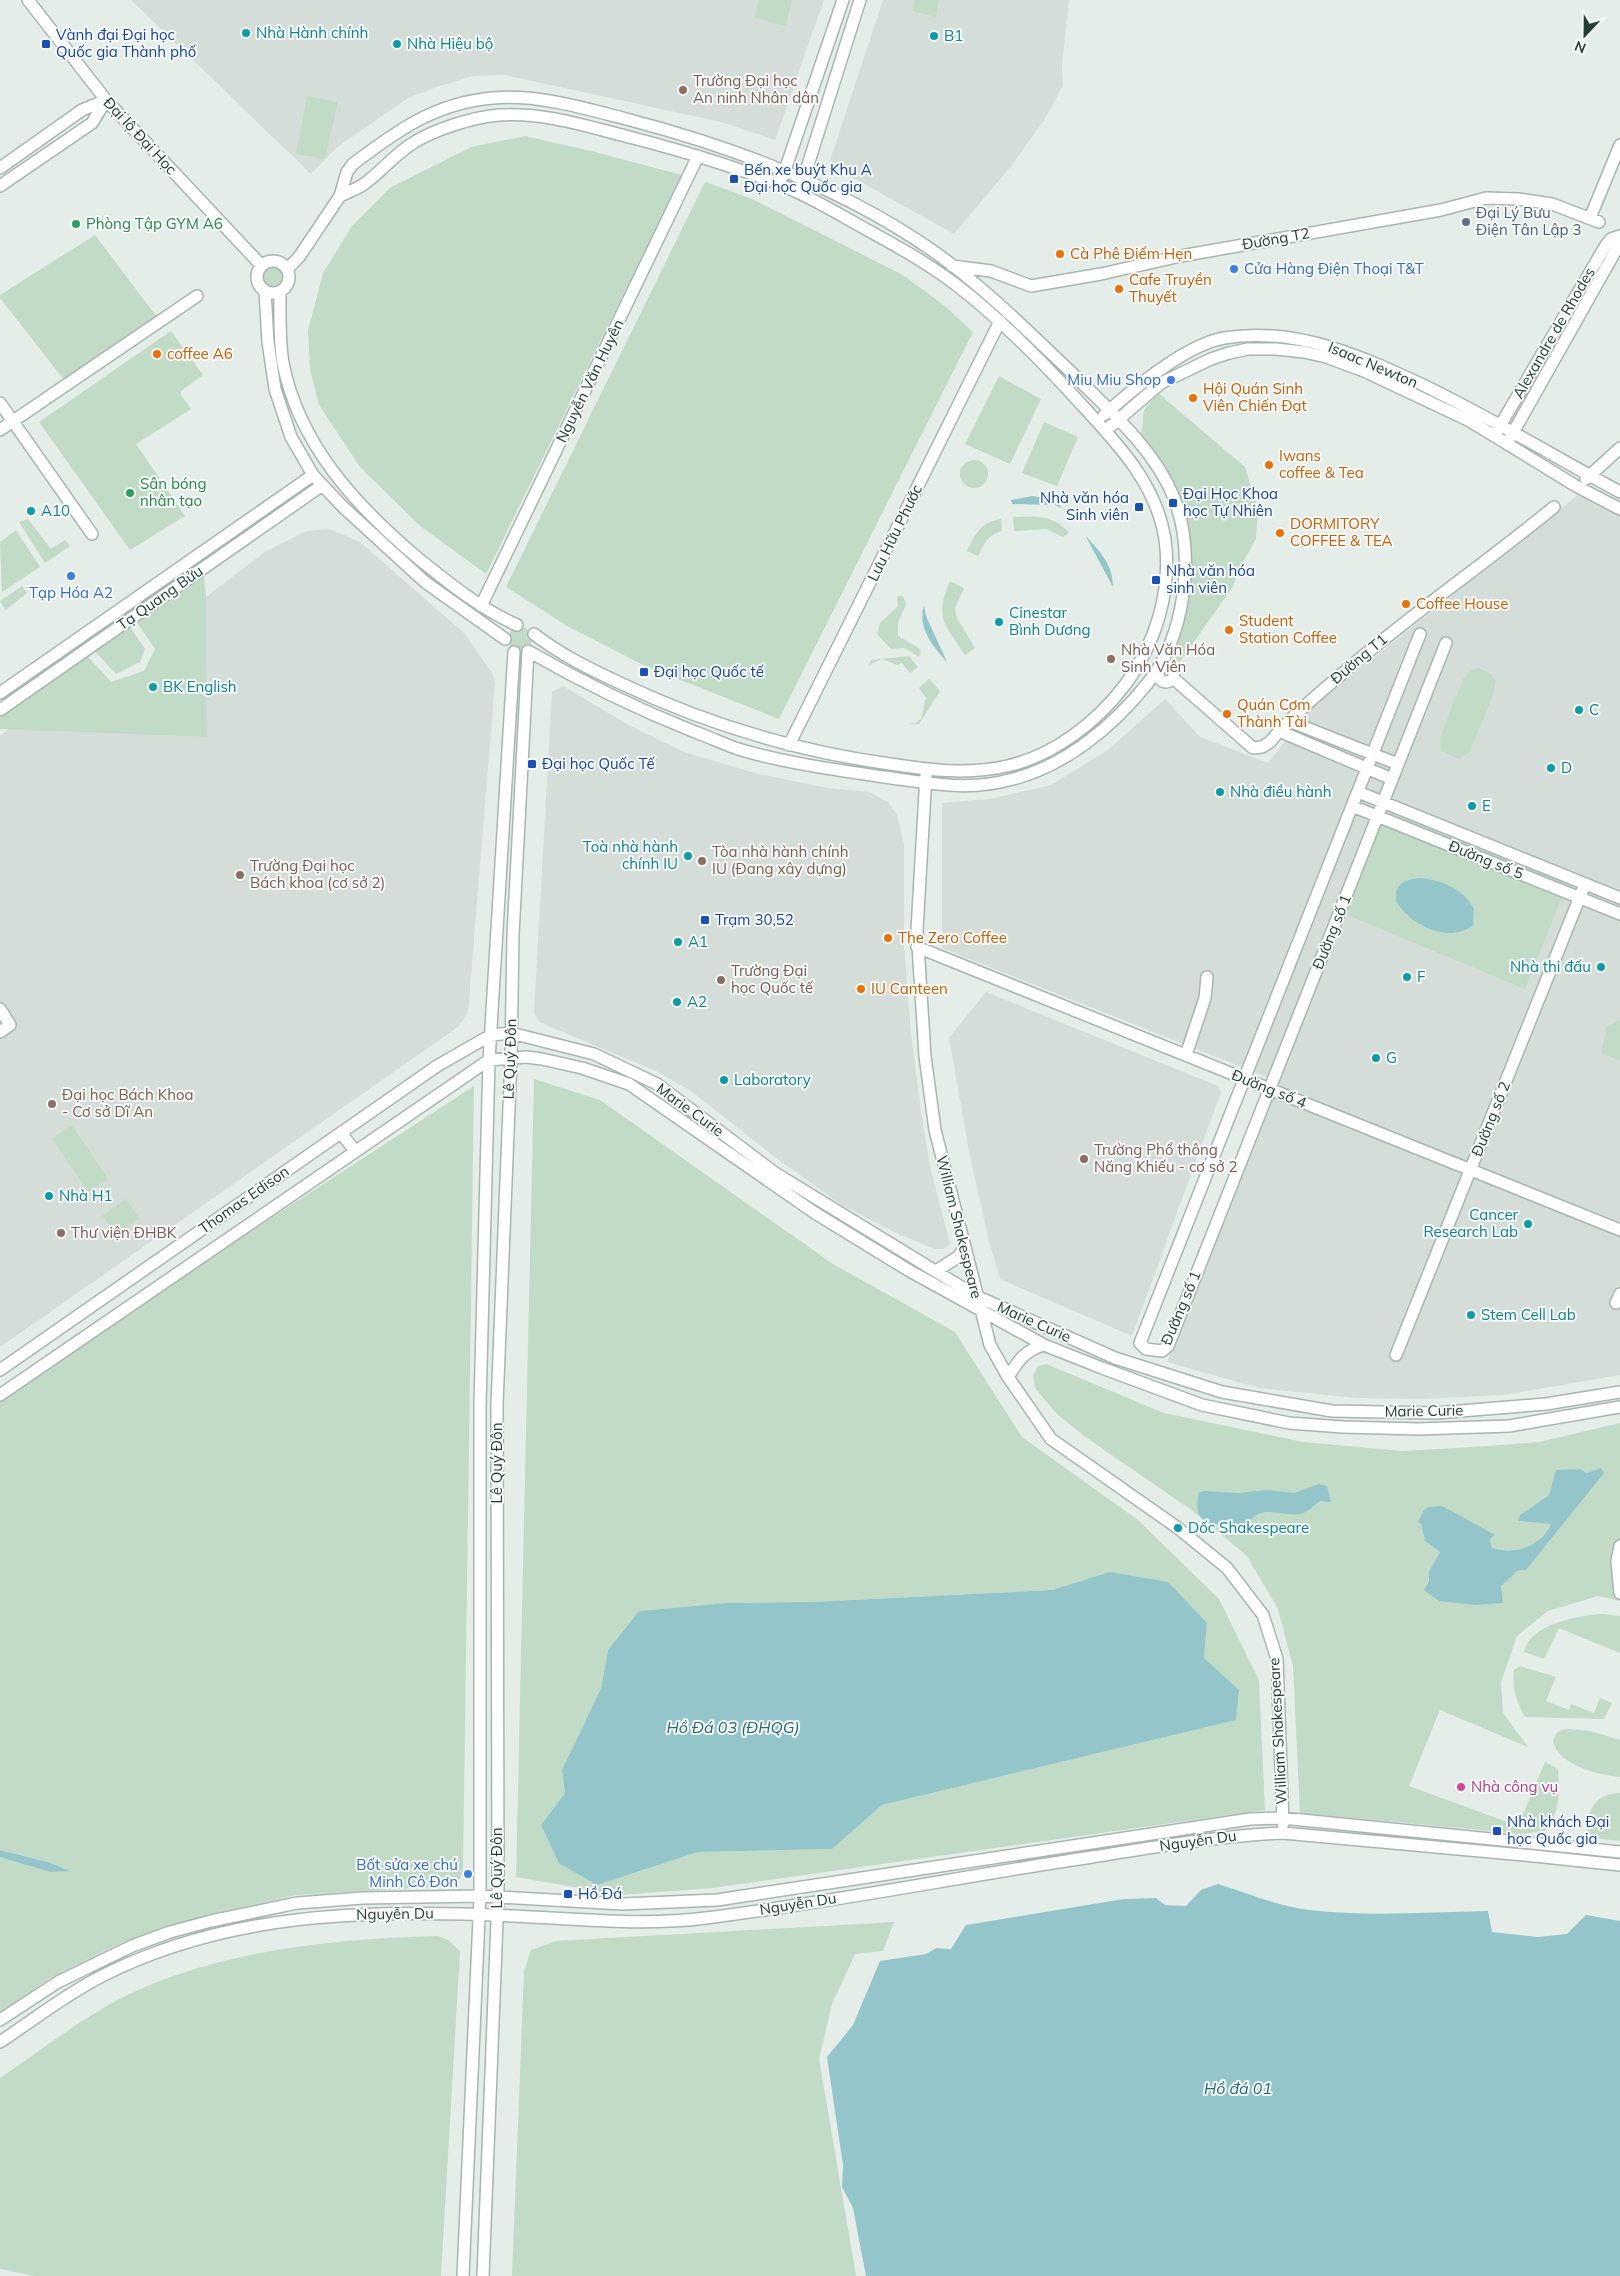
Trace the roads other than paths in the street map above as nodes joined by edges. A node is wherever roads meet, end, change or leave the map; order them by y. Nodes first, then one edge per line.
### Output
1 (28, 0) edge
2 (843, 0) edge
3 (860, 0) edge
4 (106, 100) junction
5 (1620, 145) edge
6 (698, 156) junction
7 (0, 168) edge
8 (786, 171) junction
9 (803, 180) junction
10 (780, 184) junction
11 (0, 186) edge
12 (799, 194) junction
13 (340, 196) junction
14 (1620, 236) edge
15 (1620, 242) edge
16 (261, 265) junction
17 (952, 266) junction
18 (287, 269) junction
19 (944, 276) junction
20 (265, 291) junction
21 (280, 291) junction
22 (197, 296) dead end
23 (1000, 321) junction
24 (0, 403) edge
25 (1109, 410) junction
26 (1118, 420) junction
27 (1097, 421) junction
28 (13, 422) junction
29 (1500, 425) junction
30 (0, 430) edge
31 (1105, 431) junction
32 (1513, 432) junction
33 (1494, 436) junction
34 (1507, 444) junction
35 (1620, 448) edge
36 (313, 475) junction
37 (1590, 476) junction
38 (321, 486) junction
39 (1576, 486) junction
40 (1620, 492) edge
41 (1554, 507) dead end
42 (1620, 509) edge
43 (92, 534) dead end
44 (481, 606) junction
45 (517, 625) junction
46 (96, 626) junction
47 (534, 634) junction
48 (1420, 634) dead end
49 (104, 637) junction
50 (505, 639) junction
51 (1446, 643) dead end
52 (528, 651) junction
53 (514, 652) junction
54 (1141, 662) junction
55 (1159, 670) junction
56 (0, 693) edge
57 (0, 710) edge
58 (1289, 721) junction
59 (1279, 731) junction
60 (789, 745) junction
61 (1373, 754) junction
62 (1398, 764) junction
63 (1367, 768) junction
64 (926, 769) junction
65 (1392, 779) junction
66 (926, 783) junction
67 (1358, 792) junction
68 (1383, 802) junction
69 (1352, 806) junction
70 (1377, 816) junction
71 (1586, 884) junction
72 (1580, 898) junction
73 (1620, 898) edge
74 (1620, 914) edge
75 (496, 934) junction
76 (513, 935) junction
77 (917, 947) junction
78 (1207, 977) dead end
79 (0, 1009) edge
80 (0, 1032) edge
81 (512, 1033) junction
82 (491, 1035) junction
83 (1186, 1056) junction
84 (511, 1058) junction
85 (489, 1060) junction
86 (1244, 1079) junction
87 (1270, 1089) junction
88 (341, 1133) junction
89 (355, 1152) junction
90 (1470, 1170) junction
91 (1620, 1230) edge
92 (965, 1247) junction
93 (936, 1271) junction
94 (976, 1296) junction
95 (979, 1310) junction
96 (1044, 1344) junction
97 (1396, 1354) dead end
98 (0, 1370) edge
99 (1008, 1377) junction
100 (1620, 1392) edge
101 (0, 1395) edge
102 (1546, 1404) junction
103 (480, 1405) junction
104 (497, 1405) junction
105 (1620, 1408) edge
106 (1547, 1419) junction
107 (497, 1500) junction
108 (480, 1501) junction
109 (1620, 1546) edge
110 (1620, 1593) edge
111 (498, 1618) junction
112 (480, 1620) junction
113 (1282, 1818) junction
114 (1283, 1833) junction
115 (1620, 1852) edge
116 (1620, 1866) edge
117 (480, 1896) junction
118 (498, 1896) junction
119 (479, 1915) junction
120 (497, 1915) junction
121 (0, 2020) edge
122 (0, 2042) edge
123 (464, 2255) junction
124 (484, 2256) junction
125 (463, 2276) edge
126 (483, 2276) edge

1 - 4 street, Đại lộ Đại Học
2 - 8 street
3 - 9 street
4 - 7 street
4 - 11 street
4 - 16 street, Đại lộ Đại Học
5 - 17 street, Đường T2
6 - 10 street
6 - 13 street
6 - 44 street, Nguyễn Văn Huyên
8 - 9 street
8 - 10 street
8 - 13 street
9 - 12 street
9 - 17 street
10 - 12 street
12 - 19 street
13 - 18 street
14 - 29 street, Alexandre de Rhodes
15 - 32 street, Alexandre de Rhodes
16 - 18 street
16 - 20 street
17 - 19 street
17 - 25 street
18 - 21 street
19 - 23 street
20 - 21 street
20 - 36 street
21 - 44 street
22 - 28 street
23 - 27 street
23 - 60 street, Lưu Hữu Phước
24 - 28 street
25 - 26 street
25 - 27 street, Isaac Newton
25 - 29 street, Isaac Newton
26 - 31 street, Isaac Newton
26 - 33 street, Isaac Newton
26 - 55 street
27 - 31 street
28 - 30 street
28 - 43 street
29 - 32 street, Isaac Newton
29 - 33 street, Alexandre de Rhodes
31 - 54 street
32 - 34 street, Alexandre de Rhodes
32 - 37 street, Isaac Newton
33 - 34 street, Isaac Newton
34 - 39 street, Isaac Newton
35 - 37 street
36 - 38 street
36 - 46 street, Tạ Quang Bửu
37 - 39 street
37 - 40 street, Isaac Newton
38 - 49 street, Tạ Quang Bửu
38 - 50 street
39 - 42 street, Isaac Newton
41 - 58 street, Đường T1
44 - 45 street
45 - 47 street
45 - 50 street
46 - 49 street
46 - 56 street, Tạ Quang Bửu
47 - 52 street
47 - 60 street
48 - 61 street, Đường số 1
49 - 57 street, Tạ Quang Bửu
50 - 53 street
51 - 62 street, Đường số 1
52 - 53 street
52 - 66 street
52 - 76 street, Lê Quý Đôn
53 - 75 street, Lê Quý Đôn
54 - 55 street
54 - 64 street
55 - 59 street, Đường T1
55 - 66 street
58 - 59 street, Đường T1
58 - 61 street
59 - 63 street
60 - 64 street
61 - 62 street
61 - 63 street, Đường số 1
62 - 65 street, Đường số 1
63 - 65 street
63 - 67 street, Đường số 1
64 - 66 street, William Shakespeare
65 - 68 street, Đường số 1
66 - 77 street, William Shakespeare
67 - 68 street, Đường số 5
67 - 69 street, Đường số 1
68 - 70 street, Đường số 1
68 - 71 street, Đường số 5
69 - 70 street, Đường số 5
69 - 86 street, Đường số 1
70 - 72 street, Đường số 5
70 - 87 street, Đường số 1
71 - 72 street, Đường số 2
71 - 73 street, Đường số 5
72 - 74 street, Đường số 5
72 - 90 street, Đường số 2
75 - 76 street
75 - 82 street, Lê Quý Đôn
76 - 81 street, Lê Quý Đôn
77 - 83 street, Đường số 4
77 - 92 street, William Shakespeare
78 - 83 street
79 - 80 street
81 - 82 street, Marie Curie
81 - 84 street, Lê Quý Đôn
81 - 93 street, Marie Curie
82 - 85 street, Lê Quý Đôn
82 - 88 street, Thomas Edison
83 - 86 street, Đường số 4
84 - 85 street, Marie Curie
84 - 95 street, Marie Curie
84 - 104 street, Lê Quý Đôn
85 - 89 street, Thomas Edison
85 - 103 street, Lê Quý Đôn
86 - 87 street, Đường số 4
86 - 87 street, Đường số 1
87 - 90 street, Đường số 4
88 - 89 street
88 - 98 street, Thomas Edison
89 - 101 street, Thomas Edison
90 - 91 street, Đường số 4
90 - 97 street, Đường số 2
92 - 93 street
92 - 94 street, William Shakespeare
93 - 94 street, Marie Curie
94 - 95 street, William Shakespeare
94 - 102 street, Marie Curie
95 - 96 street, Marie Curie
95 - 99 street, William Shakespeare
96 - 99 street
96 - 106 street, Marie Curie
99 - 113 street, William Shakespeare
100 - 102 street, Marie Curie
102 - 106 street
103 - 104 street
103 - 108 street, Lê Quý Đôn
104 - 107 street, Lê Quý Đôn
105 - 106 street, Marie Curie
107 - 108 street
107 - 111 street, Lê Quý Đôn
108 - 112 street, Lê Quý Đôn
109 - 110 street
111 - 112 street
111 - 118 street, Lê Quý Đôn
112 - 117 street, Lê Quý Đôn
113 - 114 street, William Shakespeare
113 - 115 street, Nguyễn Du
113 - 118 street, Nguyễn Du
114 - 116 street, Nguyễn Du
114 - 120 street, Nguyễn Du
117 - 118 street, Nguyễn Du
117 - 119 street, Lê Quý Đôn
117 - 121 street, Nguyễn Du
118 - 120 street, Lê Quý Đôn
119 - 120 street, Nguyễn Du
119 - 122 street, Nguyễn Du
119 - 123 street, Lê Quý Đôn
120 - 124 street, Lê Quý Đôn
123 - 124 street
123 - 125 street, Lê Quý Đôn
124 - 126 street, Lê Quý Đôn

